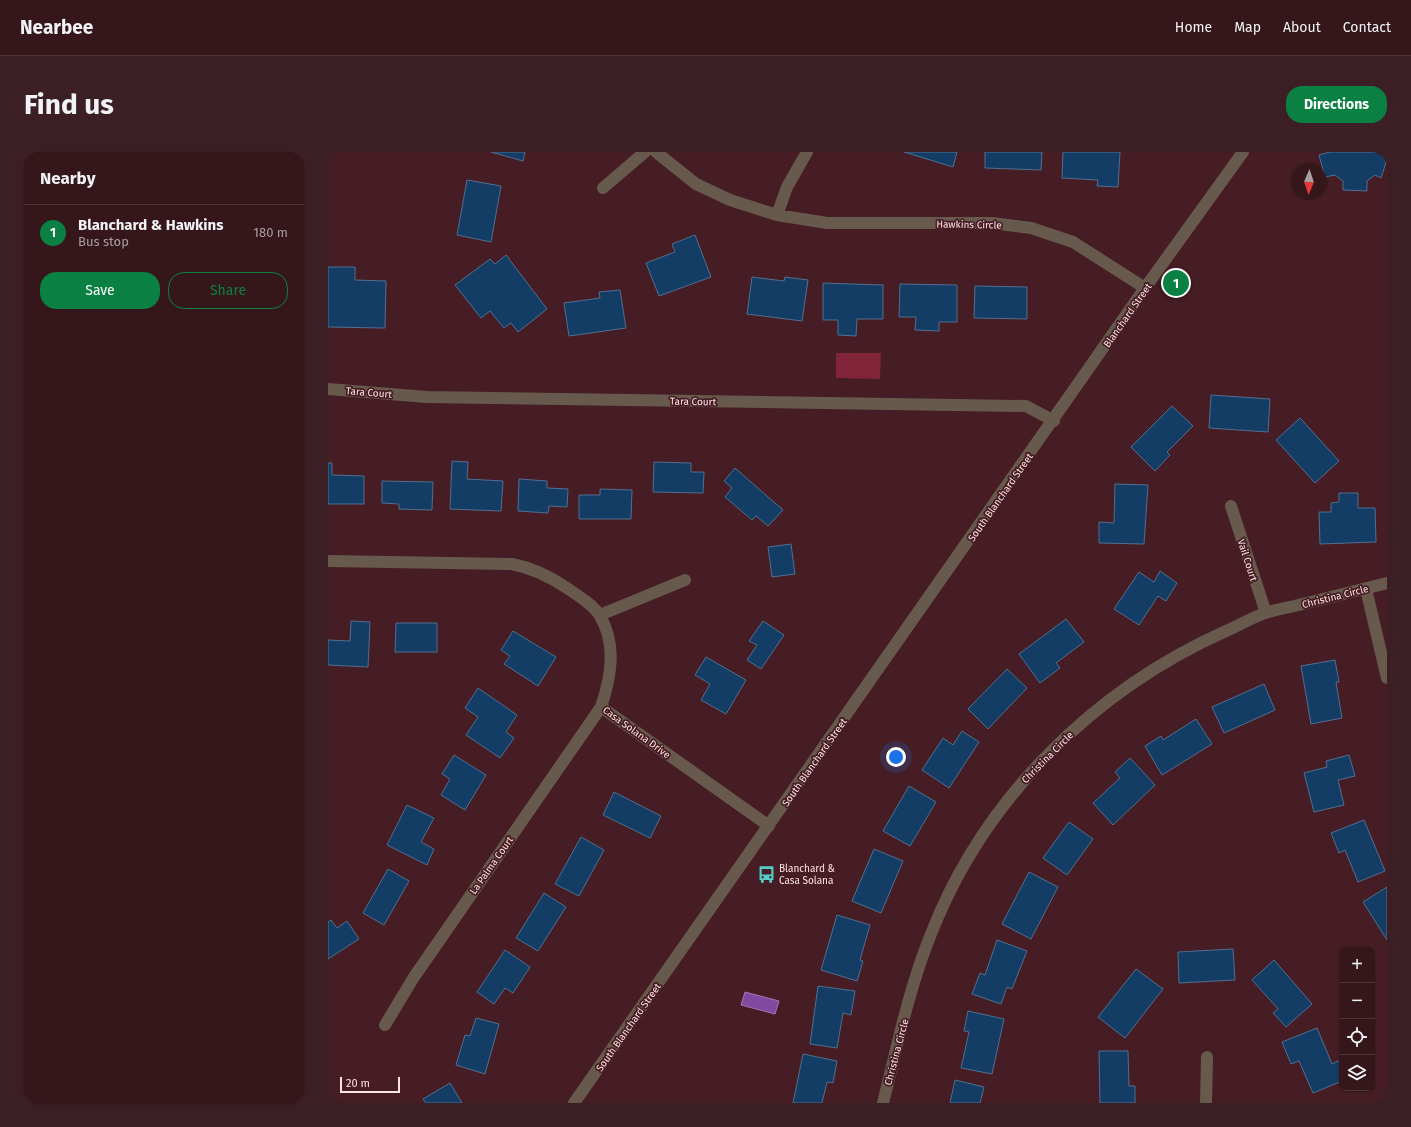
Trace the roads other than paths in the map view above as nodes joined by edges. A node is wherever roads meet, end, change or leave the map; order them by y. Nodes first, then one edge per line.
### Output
1 (645, 152) edge
2 (656, 152) edge
3 (807, 152) edge
4 (1243, 152) edge
5 (603, 188) dead end
6 (777, 215) junction
7 (1145, 288) junction
8 (328, 389) edge
9 (1054, 421) junction
10 (1231, 506) dead end
11 (328, 561) edge
12 (685, 580) dead end
13 (1387, 583) edge
14 (1366, 589) junction
15 (1266, 613) junction
16 (600, 615) junction
17 (1387, 678) edge
18 (601, 708) junction
19 (769, 826) junction
20 (385, 1025) dead end
21 (1207, 1057) dead end
22 (574, 1103) edge
23 (883, 1103) edge
24 (1206, 1103) edge

1 - 5 street
2 - 6 street, Hawkins Circle
3 - 6 street
4 - 7 street, Blanchard Street
6 - 7 street, Hawkins Circle
7 - 9 street, Blanchard Street
8 - 9 street, Tara Court
9 - 19 street, South Blanchard Street
10 - 15 street, Vail Court
11 - 16 street, Casa Solana Drive
12 - 16 street
13 - 14 street, Christina Circle
14 - 15 street, Christina Circle
14 - 17 street
15 - 23 street, Christina Circle
16 - 18 street, Casa Solana Drive
18 - 19 street, Casa Solana Drive
18 - 20 street, La Palma Court
19 - 22 street, South Blanchard Street
21 - 24 street

